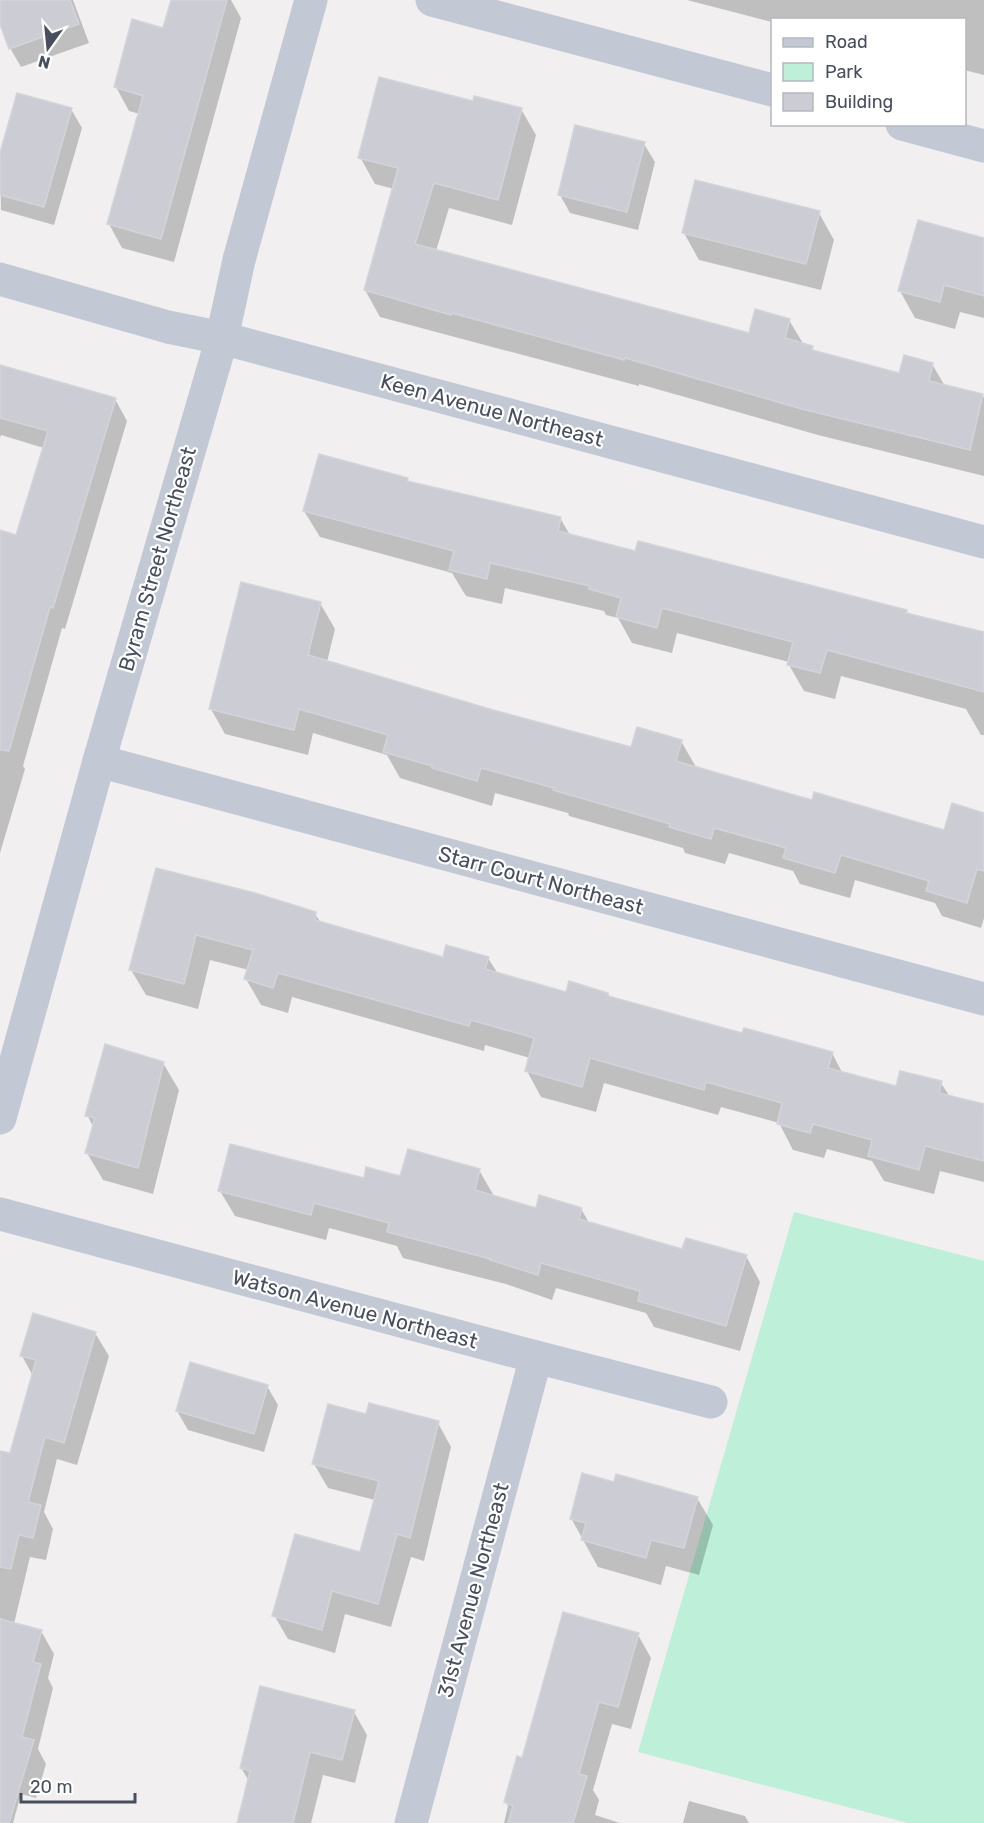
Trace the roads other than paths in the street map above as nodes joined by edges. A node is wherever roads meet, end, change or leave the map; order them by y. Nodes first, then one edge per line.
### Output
1 (311, 0) edge
2 (432, 0) edge
3 (771, 90) edge
4 (909, 126) edge
5 (984, 146) edge
6 (0, 279) edge
7 (222, 338) junction
8 (984, 542) edge
9 (99, 761) junction
10 (984, 999) edge
11 (0, 1118) edge
12 (0, 1214) edge
13 (536, 1357) junction
14 (711, 1401) dead end
15 (411, 1823) edge

1 - 7 street, Byram Street Northeast
2 - 3 street
4 - 5 street
6 - 7 street, Keen Avenue Northeast
7 - 8 street, Keen Avenue Northeast
7 - 9 street, Byram Street Northeast
9 - 10 street, Starr Court Northeast
9 - 11 street, Byram Street Northeast
12 - 13 street, Watson Avenue Northeast
13 - 14 street, Watson Avenue Northeast
13 - 15 street, 31st Avenue Northeast

